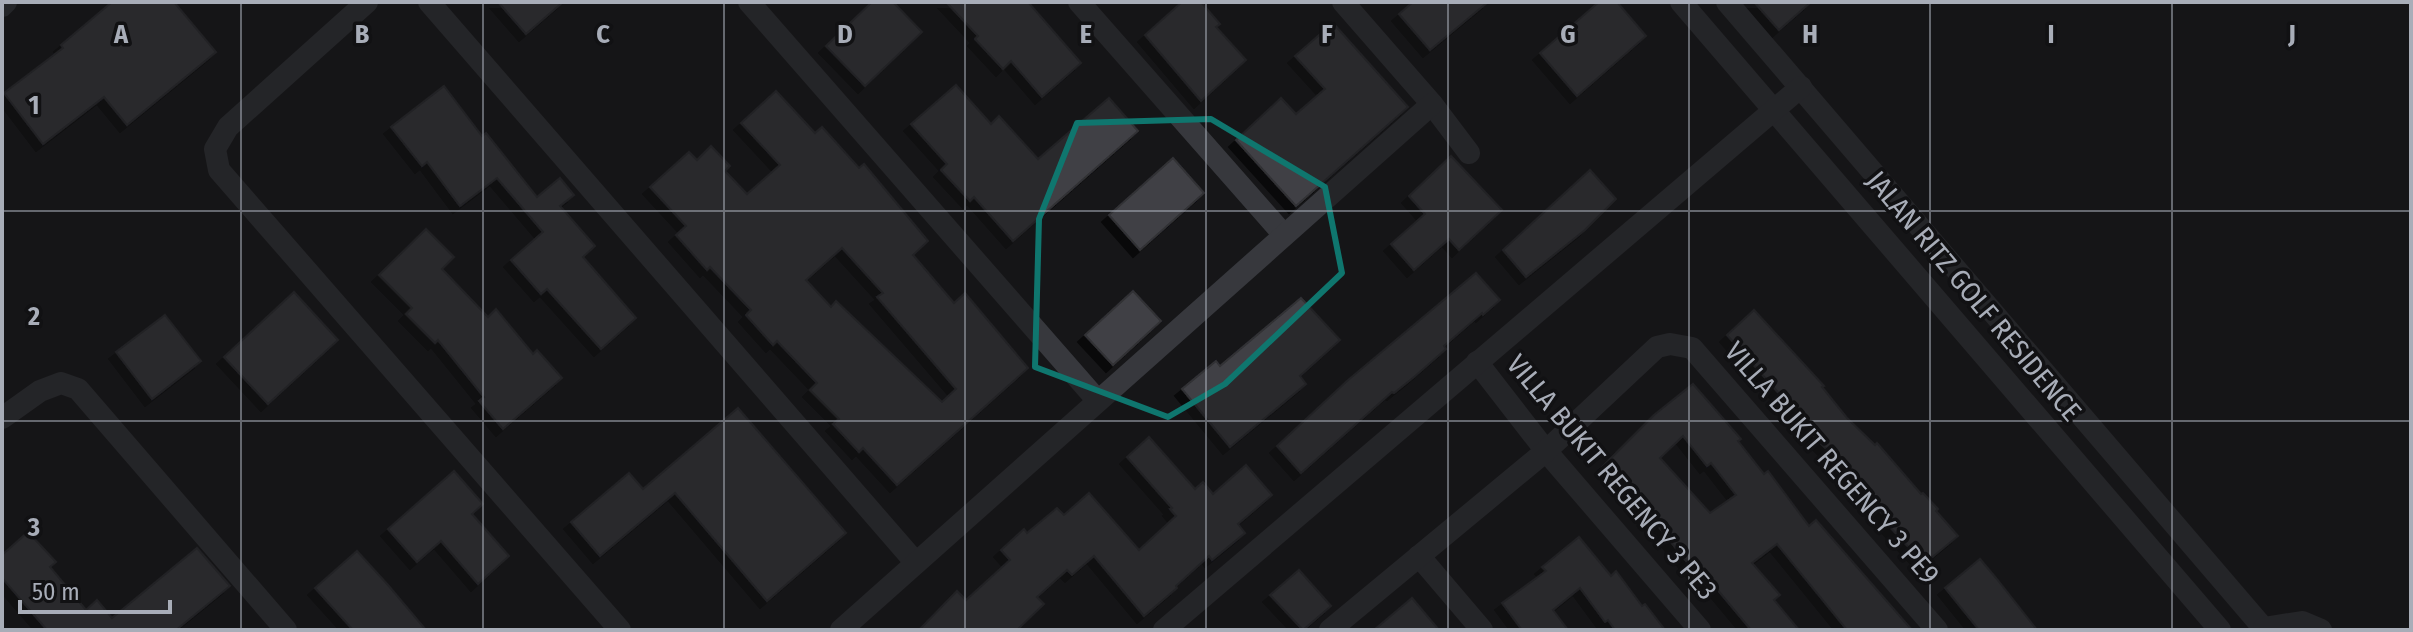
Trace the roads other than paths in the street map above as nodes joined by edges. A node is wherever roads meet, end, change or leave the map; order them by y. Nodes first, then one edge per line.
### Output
1 (367, 2) edge
2 (429, 2) edge
3 (749, 2) edge
4 (1079, 2) edge
5 (1343, 2) edge
6 (1681, 2) edge
7 (1727, 2) edge
8 (1801, 87) junction
9 (1432, 104) junction
10 (1776, 110) junction
11 (1469, 153) dead end
12 (1284, 235) junction
13 (1477, 362) junction
14 (1098, 401) junction
15 (2, 418) edge
16 (1546, 451) junction
17 (1419, 556) junction
18 (916, 563) junction
19 (2264, 629) edge
20 (286, 630) edge
21 (620, 630) edge
22 (841, 630) edge
23 (1164, 630) edge
24 (1330, 630) edge
25 (1482, 630) edge
26 (1700, 630) edge
27 (1937, 630) edge
28 (2220, 630) edge
29 (2321, 630) edge

1 - 21 street
2 - 18 street
3 - 14 street
4 - 12 street
5 - 9 street
6 - 10 street, JALAN RITZ GOLF RESIDENCE
7 - 8 street, JALAN RITZ GOLF RESIDENCE
8 - 10 street
8 - 19 street, JALAN RITZ GOLF RESIDENCE
9 - 11 street
9 - 12 street
10 - 13 street
10 - 28 street, JALAN RITZ GOLF RESIDENCE
12 - 14 street
13 - 16 street, VILLA BUKIT REGENCY 3 PE3
13 - 23 street
14 - 18 street
15 - 20 street
16 - 17 street, VILLA BUKIT REGENCY 3 PE9
16 - 26 street, VILLA BUKIT REGENCY 3 PE3
16 - 27 street, VILLA BUKIT REGENCY 3 PE9
17 - 24 street, VILLA BUKIT REGENCY 3 PE9
17 - 25 street
18 - 22 street
19 - 29 street

